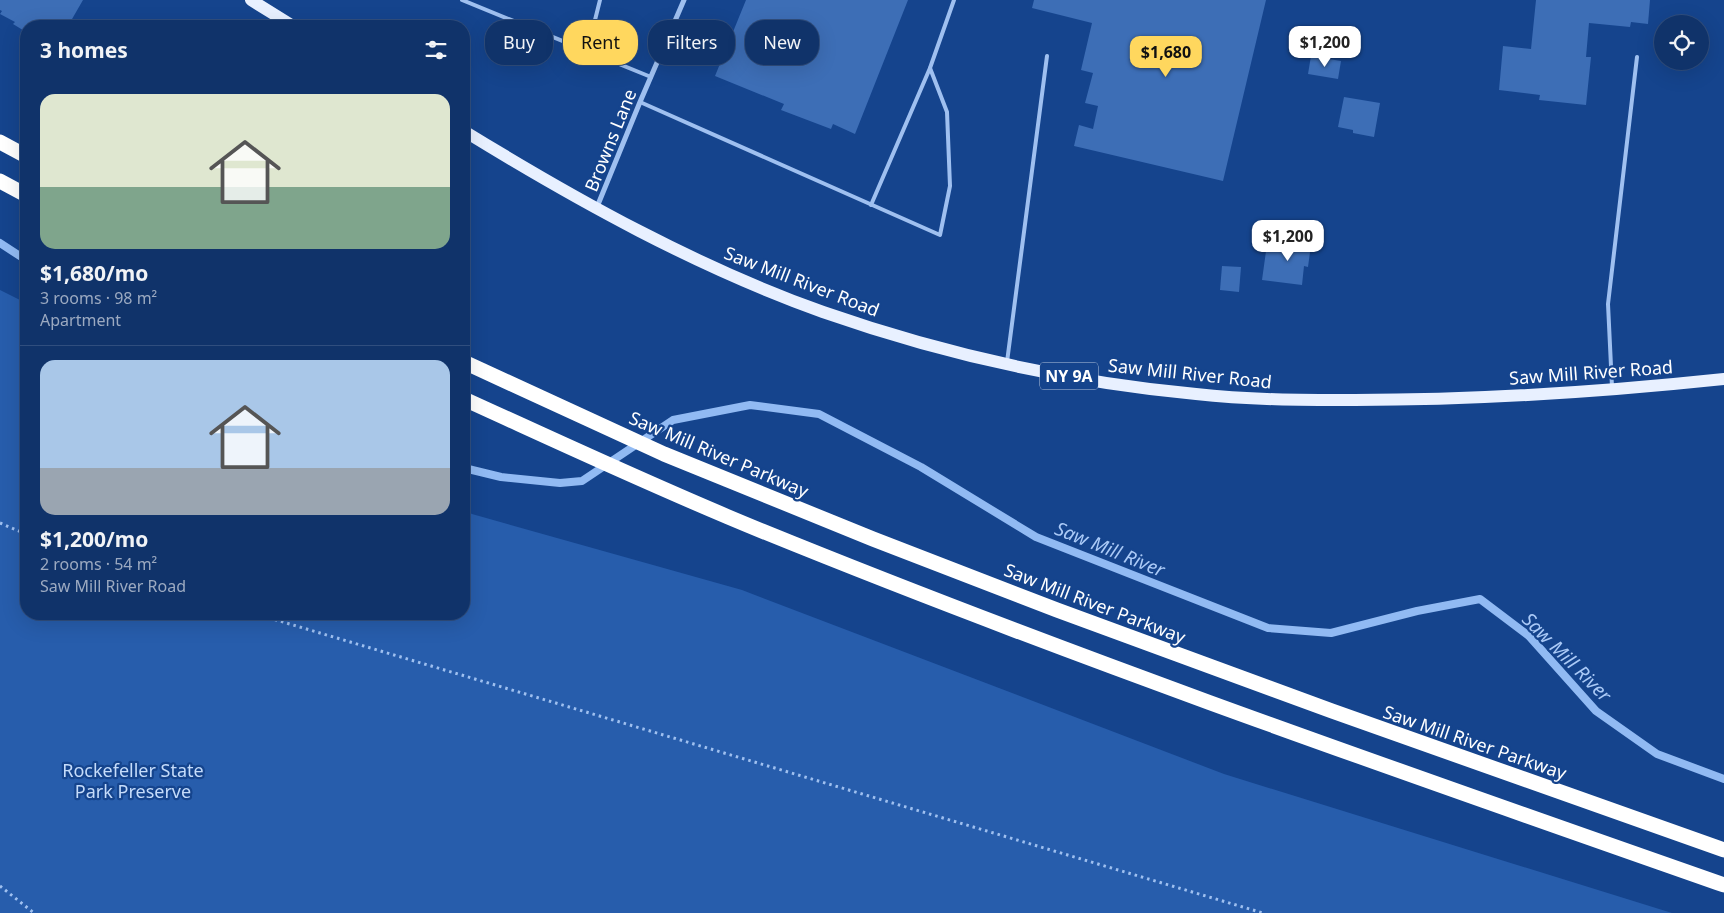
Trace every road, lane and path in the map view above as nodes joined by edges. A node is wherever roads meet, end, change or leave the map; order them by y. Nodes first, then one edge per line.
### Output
1 (251, 0) edge
2 (462, 0) edge
3 (600, 0) edge
4 (684, 0) edge
5 (954, 0) edge
6 (283, 20) edge
7 (595, 20) edge
8 (563, 41) edge
9 (1047, 56) dead end
10 (1637, 57) dead end
11 (621, 65) edge
12 (930, 68) junction
13 (651, 77) junction
14 (640, 102) junction
15 (470, 134) edge
16 (0, 142) edge
17 (20, 153) edge
18 (0, 180) edge
19 (20, 192) edge
20 (872, 205) junction
21 (596, 208) junction
22 (1007, 364) junction
23 (470, 365) edge
24 (1724, 379) edge
25 (1612, 389) junction
26 (470, 402) edge
27 (0, 523) edge
28 (20, 531) edge
29 (276, 620) edge
30 (1724, 850) edge
31 (1724, 885) edge
32 (0, 886) edge
33 (34, 913) edge
34 (1263, 913) edge

1 - 6 main road
2 - 8 lane
3 - 7 lane
4 - 13 street, Browns Lane
5 - 12 lane
9 - 22 lane
10 - 25 lane
11 - 13 lane
12 - 20 lane
12 - 20 lane
13 - 14 street, Browns Lane
14 - 20 lane
14 - 21 street, Browns Lane
15 - 21 main road, Saw Mill River Road / NY 9A
16 - 17 highway
18 - 19 highway
21 - 22 main road, Saw Mill River Road / NY 9A
22 - 25 main road, Saw Mill River Road / NY 9A
23 - 30 highway, Saw Mill River Parkway
24 - 25 main road, Saw Mill River Road / NY 9A
26 - 31 highway
27 - 28 path
29 - 34 path
32 - 33 path

